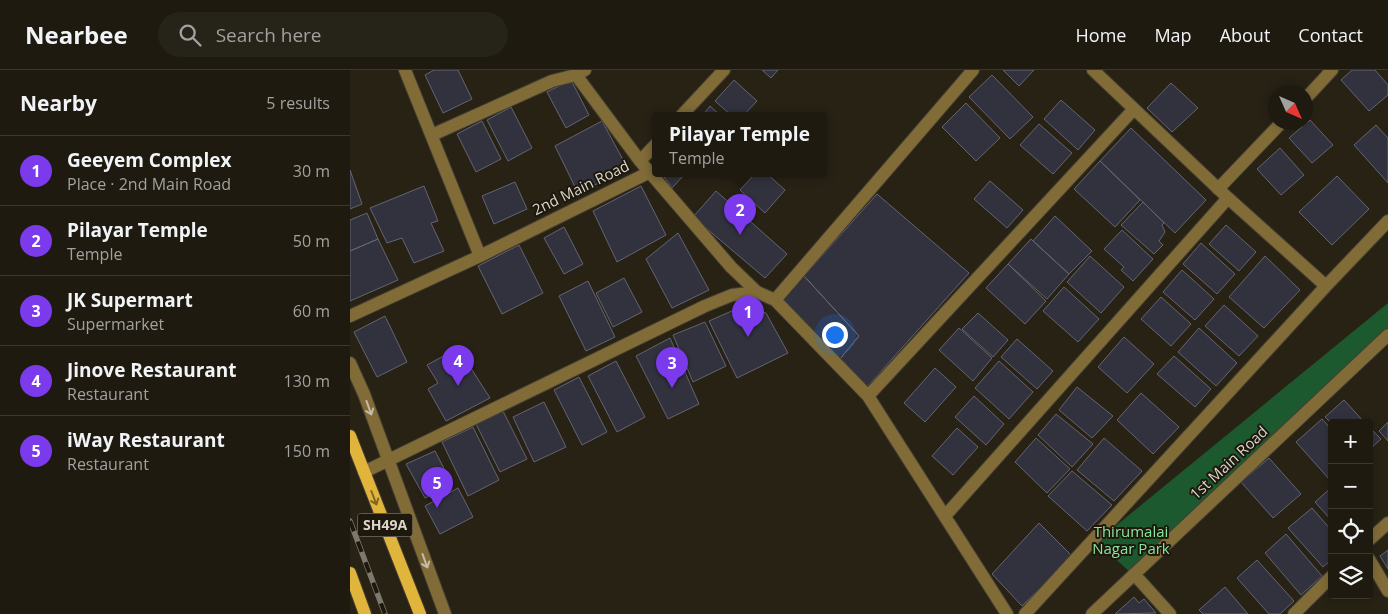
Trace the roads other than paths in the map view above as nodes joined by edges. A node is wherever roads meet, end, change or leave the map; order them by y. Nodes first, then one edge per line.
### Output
1 (405, 70) edge
2 (724, 70) edge
3 (973, 70) edge
4 (1092, 70) edge
5 (1332, 70) edge
6 (581, 72) edge
7 (1313, 90) edge
8 (1134, 109) junction
9 (685, 112) edge
10 (1274, 130) edge
11 (432, 135) junction
12 (652, 148) edge
13 (640, 161) junction
14 (650, 172) junction
15 (652, 174) edge
16 (654, 177) edge
17 (1218, 189) junction
18 (1228, 198) junction
19 (1388, 221) edge
20 (480, 256) junction
21 (1326, 286) junction
22 (757, 292) junction
23 (775, 300) junction
24 (350, 316) edge
25 (1388, 335) edge
26 (350, 363) edge
27 (868, 396) junction
28 (350, 436) edge
29 (388, 460) junction
30 (364, 472) junction
31 (945, 516) junction
32 (1388, 523) edge
33 (1373, 536) edge
34 (1373, 566) edge
35 (350, 573) edge
36 (1134, 574) junction
37 (1328, 580) edge
38 (1388, 591) edge
39 (365, 614) edge
40 (420, 614) edge
41 (445, 614) edge
42 (1007, 614) edge
43 (1025, 614) edge
44 (1092, 614) edge
45 (1170, 614) edge
46 (1294, 614) edge

1 - 11 street
2 - 9 street
3 - 23 street
4 - 8 street
5 - 7 street
6 - 11 street
6 - 13 street
8 - 17 street
8 - 27 street
10 - 17 street
11 - 20 street
12 - 13 street
13 - 14 street
14 - 15 street, 2nd Main Road
14 - 20 street, 2nd Main Road
16 - 22 street, 2nd Main Road
17 - 18 street
18 - 21 street
18 - 31 street
19 - 21 street
20 - 24 street, 2nd Main Road
21 - 43 street
22 - 23 street, 2nd Main Road
22 - 29 street
23 - 27 street, 2nd Main Road
25 - 36 street, 1st Main Road
26 -> 29 street
27 - 31 street, 2nd Main Road
28 - 30 main road, SH49A
29 - 30 street
29 -> 41 street
30 -> 40 main road, SH49A
31 - 42 street, 2nd Main Road
32 - 33 street
34 - 38 street
35 - 39 main road
36 - 44 street, 1st Main Road
36 - 45 street
37 - 46 street

